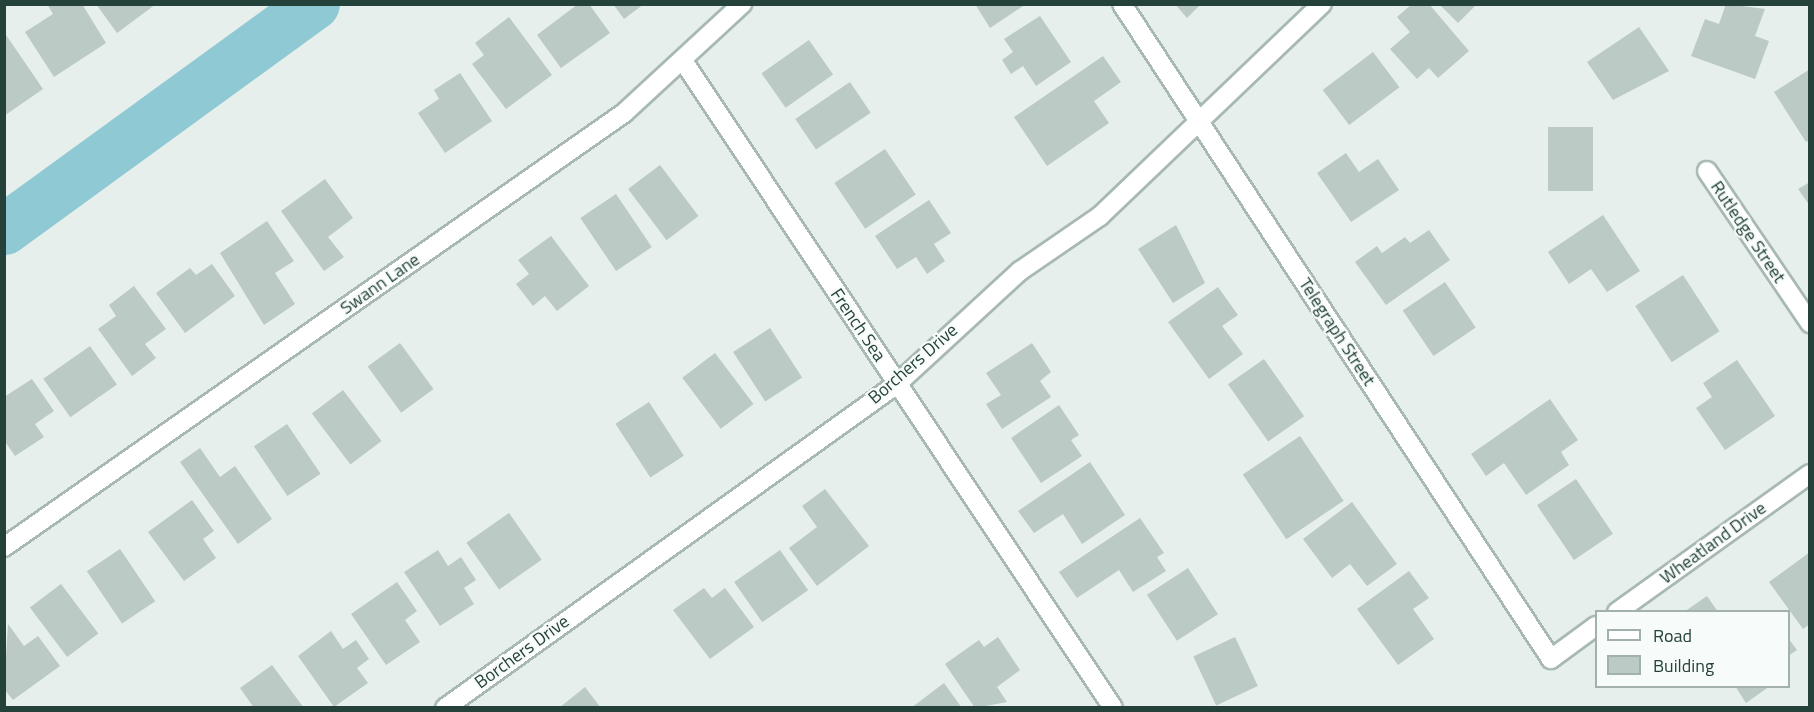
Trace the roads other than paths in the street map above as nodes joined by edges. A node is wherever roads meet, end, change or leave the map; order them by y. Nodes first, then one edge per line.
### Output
1 (742, 4) edge
2 (1122, 4) edge
3 (1322, 4) edge
4 (684, 62) junction
5 (1201, 125) junction
6 (1707, 171) dead end
7 (1809, 323) edge
8 (897, 384) junction
9 (1809, 474) edge
10 (4, 547) edge
11 (1620, 610) edge
12 (1595, 627) edge
13 (445, 708) edge
14 (1113, 708) edge

1 - 4 street, Swann Lane
2 - 5 street, Telegraph Street
3 - 5 street, Borchers Drive
4 - 8 street, French Sea
4 - 10 street, Swann Lane
5 - 8 street, Borchers Drive
5 - 12 street, Telegraph Street
6 - 7 street, Rutledge Street
8 - 13 street, Borchers Drive
8 - 14 street, French Sea
9 - 11 street, Wheatland Drive

